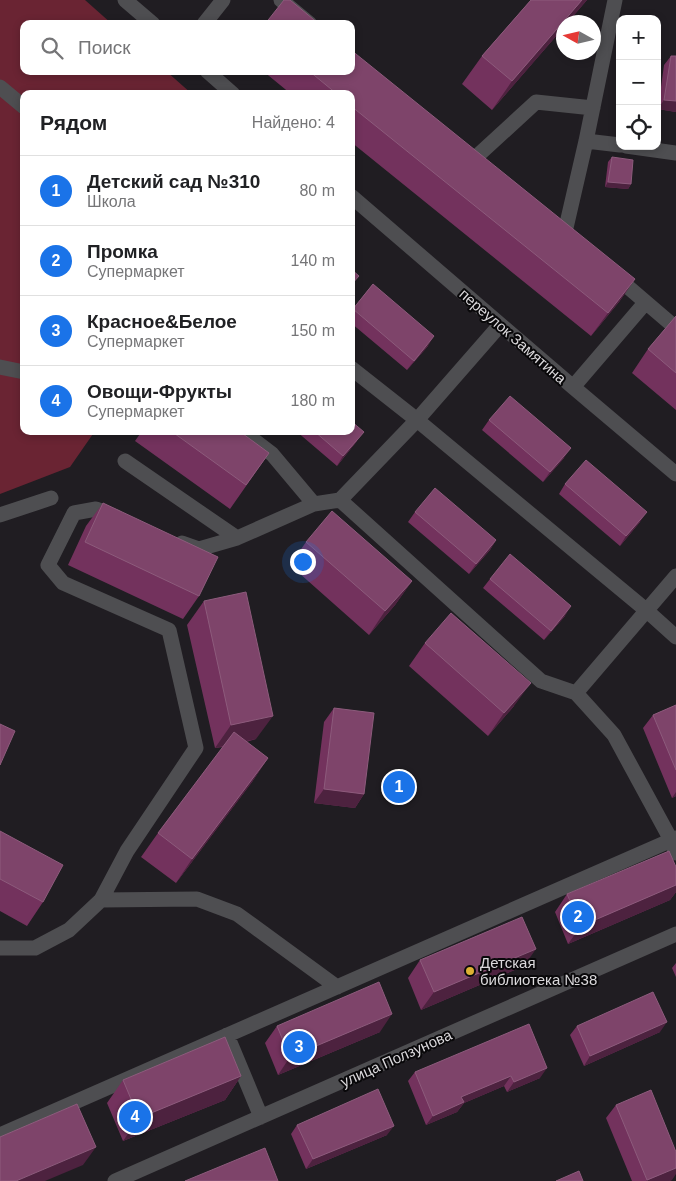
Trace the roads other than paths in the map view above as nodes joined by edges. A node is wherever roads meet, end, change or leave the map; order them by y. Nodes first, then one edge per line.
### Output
1 (125, 0) edge
2 (223, 0) edge
3 (281, 0) edge
4 (615, 0) edge
5 (148, 20) edge
6 (207, 20) edge
7 (305, 20) edge
8 (212, 75) edge
9 (0, 87) edge
10 (228, 90) edge
11 (20, 104) edge
12 (593, 108) junction
13 (586, 141) junction
14 (616, 145) edge
15 (655, 150) edge
16 (676, 153) edge
17 (490, 170) edge
18 (355, 199) edge
19 (550, 219) edge
20 (565, 232) junction
21 (579, 244) edge
22 (601, 264) edge
23 (645, 303) junction
24 (500, 325) junction
25 (676, 328) edge
26 (0, 367) edge
27 (20, 371) edge
28 (355, 371) edge
29 (573, 388) junction
30 (417, 420) junction
31 (247, 435) edge
32 (125, 461) dead end
33 (676, 474) edge
34 (52, 498) dead end
35 (340, 500) junction
36 (314, 504) junction
37 (0, 515) edge
38 (130, 523) edge
39 (165, 536) edge
40 (237, 538) junction
41 (676, 576) edge
42 (646, 610) junction
43 (676, 637) edge
44 (576, 693) junction
45 (674, 844) edge
46 (101, 900) junction
47 (676, 934) edge
48 (0, 948) edge
49 (337, 986) junction
50 (227, 1035) junction
51 (261, 1117) junction
52 (0, 1135) edge
53 (115, 1181) edge

1 - 5 street
2 - 6 street
3 - 7 street
4 - 12 street
8 - 10 street
9 - 11 street
12 - 13 street
12 - 17 street
13 - 14 street
13 - 20 street
15 - 16 street
18 - 24 street, переулок Замятина
19 - 20 street
20 - 21 street
22 - 23 street
23 - 25 street
23 - 29 street
24 - 29 street, переулок Замятина
24 - 30 street
26 - 27 street
28 - 30 street
29 - 33 street, переулок Замятина
30 - 35 street
30 - 42 street
31 - 36 street
32 - 40 street
34 - 37 street
35 - 36 street
35 - 44 street
36 - 40 street
38 - 46 street
39 - 40 street
41 - 42 street
42 - 43 street
42 - 44 street
44 - 45 street
45 - 49 street
46 - 48 street
46 - 49 street
47 - 51 street, улица Ползунова
49 - 50 street
50 - 51 street
50 - 52 street
51 - 53 street, улица Ползунова

